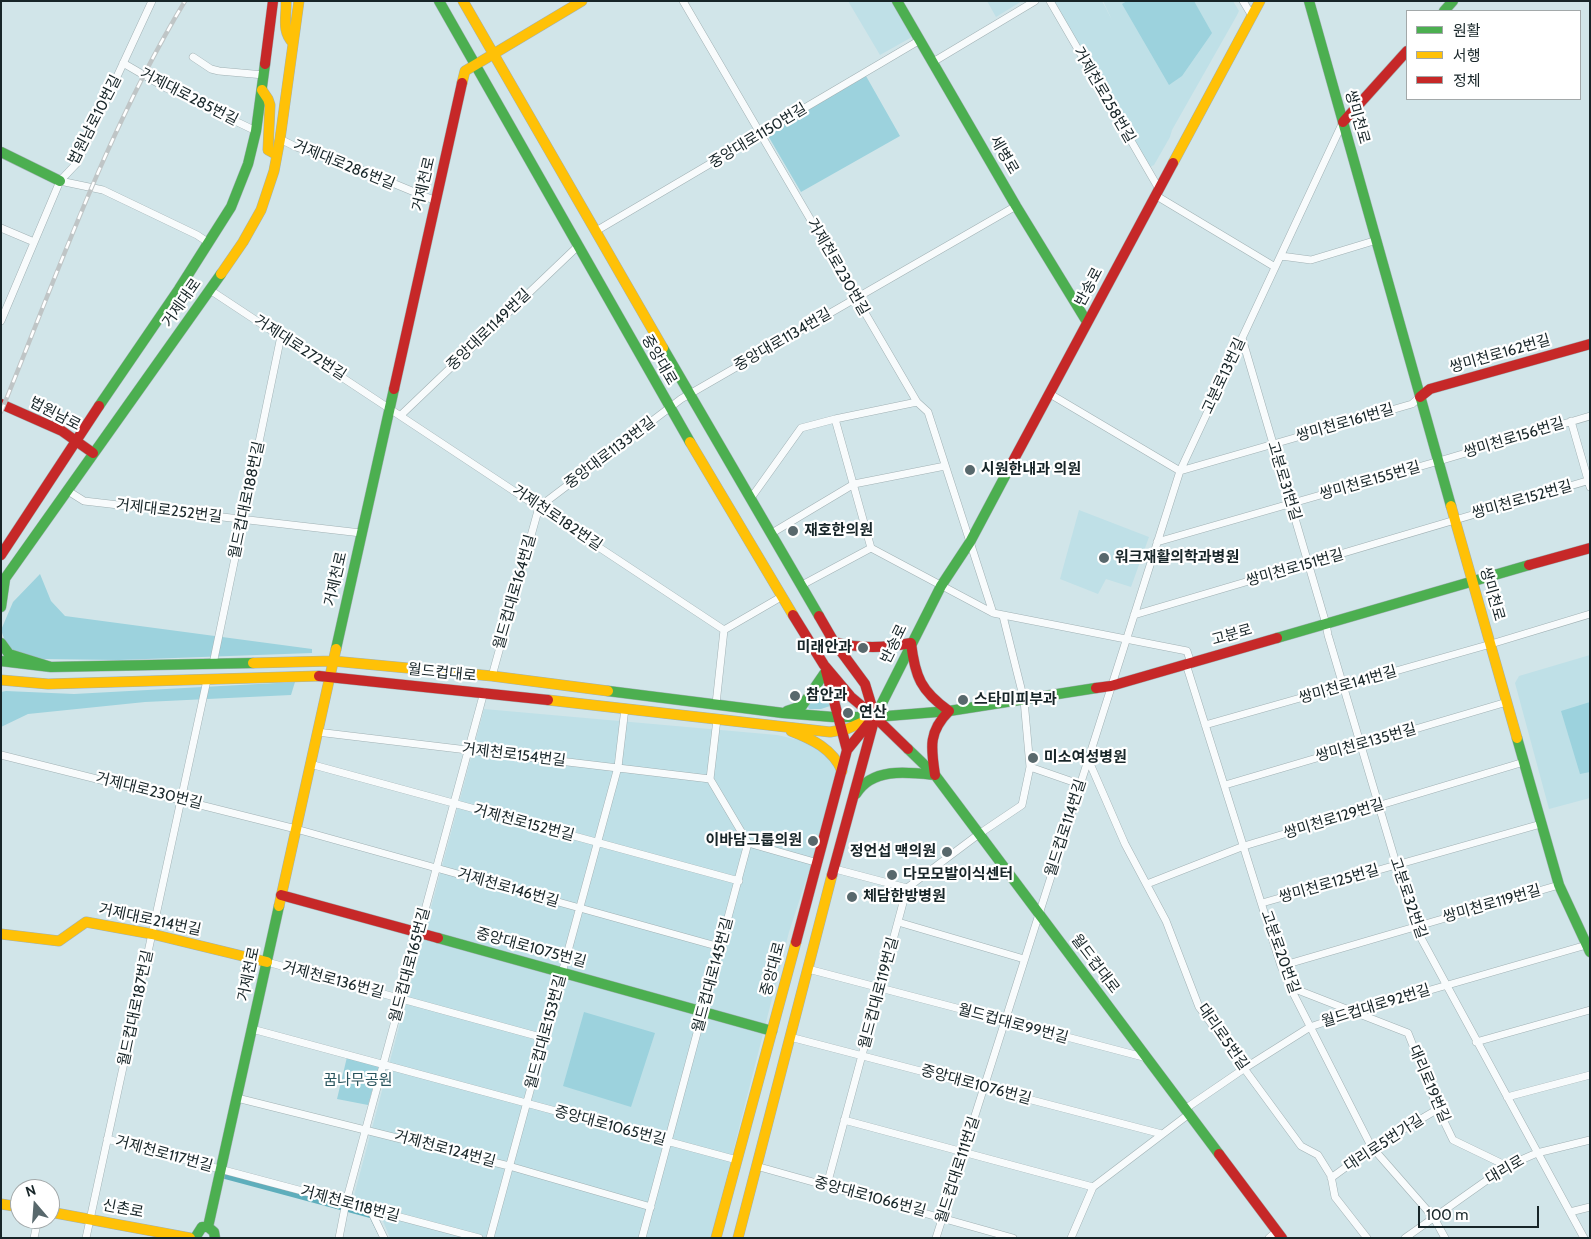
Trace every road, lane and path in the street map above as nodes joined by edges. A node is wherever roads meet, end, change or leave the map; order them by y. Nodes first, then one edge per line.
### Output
1 (152, 1) edge
2 (273, 1) edge
3 (286, 1) edge
4 (299, 1) edge
5 (439, 1) edge
6 (463, 1) edge
7 (582, 1) edge
8 (683, 1) edge
9 (897, 1) edge
10 (1035, 1) edge
11 (1050, 1) edge
12 (1243, 1) edge
13 (1260, 1) edge
14 (1309, 1) edge
15 (1252, 16) junction
16 (920, 40) junction
17 (293, 43) junction
18 (1406, 52) edge
19 (493, 53) junction
20 (193, 57) dead end
21 (933, 62) junction
22 (123, 63) junction
23 (474, 65) junction
24 (264, 75) junction
25 (262, 90) junction
26 (1343, 122) junction
27 (256, 131) junction
28 (761, 134) junction
29 (280, 138) junction
30 (1, 152) edge
31 (277, 155) junction
32 (60, 181) junction
33 (1157, 192) junction
34 (436, 201) junction
35 (1016, 206) junction
36 (1, 228) edge
37 (596, 232) junction
38 (1377, 240) junction
39 (34, 242) junction
40 (209, 243) junction
41 (578, 246) junction
42 (1281, 256) junction
43 (1275, 267) junction
44 (210, 290) junction
45 (856, 298) junction
46 (4, 305) edge
47 (1, 320) edge
48 (1087, 322) junction
49 (281, 336) junction
50 (1242, 338) junction
51 (1590, 344) edge
52 (1050, 394) junction
53 (685, 396) junction
54 (1420, 397) junction
55 (917, 402) junction
56 (1, 404) edge
57 (390, 407) junction
58 (669, 407) junction
59 (401, 415) junction
60 (1590, 416) edge
61 (835, 419) junction
62 (1571, 421) junction
63 (76, 440) junction
64 (1273, 444) junction
65 (93, 453) junction
66 (1439, 461) junction
67 (945, 466) junction
68 (1180, 471) junction
69 (1589, 483) edge
70 (854, 484) junction
71 (68, 490) junction
72 (751, 498) junction
73 (1291, 503) junction
74 (539, 507) junction
75 (243, 520) junction
76 (1455, 520) junction
77 (361, 533) junction
78 (772, 533) junction
79 (970, 542) junction
80 (1158, 542) junction
81 (871, 548) junction
82 (1590, 548) edge
83 (1, 555) edge
84 (1308, 564) junction
85 (3, 582) edge
86 (1472, 582) junction
87 (802, 585) junction
88 (941, 586) junction
89 (781, 596) junction
90 (1, 607) edge
91 (993, 614) junction
92 (1590, 614) edge
93 (1134, 615) junction
94 (1003, 616) junction
95 (1326, 624) junction
96 (724, 630) junction
97 (1126, 639) junction
98 (834, 642) junction
99 (1, 643) edge
100 (911, 643) junction
101 (1490, 644) junction
102 (1, 661) edge
103 (333, 661) junction
104 (213, 664) junction
105 (1188, 664) junction
106 (51, 667) junction
107 (825, 668) junction
108 (329, 676) junction
109 (492, 676) junction
110 (1, 680) edge
111 (208, 680) junction
112 (22, 682) junction
113 (1, 686) edge
114 (1111, 686) junction
115 (1343, 686) junction
116 (484, 692) junction
117 (1024, 700) junction
118 (1507, 702) junction
119 (716, 704) junction
120 (625, 708) junction
121 (949, 711) junction
122 (784, 713) junction
123 (838, 717) junction
124 (875, 717) junction
125 (717, 719) junction
126 (774, 725) junction
127 (1205, 725) junction
128 (842, 730) junction
129 (317, 732) junction
130 (1361, 745) junction
131 (468, 750) junction
132 (847, 750) junction
133 (1, 755) edge
134 (1088, 759) junction
135 (1524, 762) junction
136 (310, 764) junction
137 (618, 767) junction
138 (1030, 767) junction
139 (842, 772) junction
140 (935, 775) junction
141 (710, 779) junction
142 (1080, 784) junction
143 (1225, 785) junction
144 (181, 799) junction
145 (851, 801) junction
146 (454, 803) junction
147 (1378, 806) junction
148 (1541, 824) junction
149 (296, 829) junction
150 (979, 834) junction
151 (598, 843) junction
152 (748, 843) junction
153 (1244, 846) junction
154 (818, 863) junction
155 (1396, 866) junction
156 (436, 867) junction
157 (835, 868) junction
158 (739, 881) junction
159 (1147, 884) junction
160 (1559, 884) junction
161 (907, 888) junction
162 (281, 895) junction
163 (1262, 903) junction
164 (580, 908) junction
165 (1038, 913) junction
166 (898, 922) junction
167 (1414, 927) junction
168 (419, 933) junction
169 (1, 934) edge
170 (152, 934) junction
171 (720, 947) junction
172 (1588, 947) edge
173 (1024, 959) junction
174 (267, 962) junction
175 (1281, 966) junction
176 (808, 970) junction
177 (562, 972) junction
178 (1446, 985) junction
179 (880, 988) junction
180 (1290, 988) junction
181 (401, 998) junction
182 (1590, 1010) edge
183 (703, 1012) junction
184 (1354, 1012) junction
185 (1004, 1022) junction
186 (1310, 1027) junction
187 (252, 1029) junction
188 (772, 1031) junction
189 (790, 1037) junction
190 (544, 1038) junction
191 (1476, 1042) junction
192 (862, 1055) junction
193 (1147, 1058) junction
194 (383, 1065) junction
195 (1245, 1068) junction
196 (1590, 1075) edge
197 (984, 1087) junction
198 (1507, 1097) junction
199 (237, 1098) junction
200 (526, 1103) junction
201 (1438, 1109) junction
202 (1187, 1111) junction
203 (844, 1120) junction
204 (366, 1129) junction
205 (1162, 1134) junction
206 (107, 1139) junction
207 (1590, 1140) edge
208 (668, 1142) junction
209 (1372, 1148) junction
210 (963, 1152) junction
211 (1537, 1153) junction
212 (737, 1160) junction
213 (509, 1166) junction
214 (756, 1166) junction
215 (1507, 1166) junction
216 (222, 1169) junction
217 (1331, 1178) junction
218 (827, 1185) junction
219 (1093, 1187) junction
220 (346, 1202) junction
221 (651, 1207) junction
222 (1590, 1207) edge
223 (370, 1209) junction
224 (1570, 1212) junction
225 (60, 1214) edge
226 (943, 1217) junction
227 (90, 1218) junction
228 (1434, 1218) junction
229 (208, 1227) junction
230 (1276, 1236) edge
231 (86, 1238) edge
232 (190, 1238) edge
233 (195, 1238) edge
234 (215, 1238) edge
235 (339, 1238) edge
236 (384, 1238) edge
237 (479, 1238) edge
238 (490, 1238) edge
239 (642, 1238) edge
240 (716, 1238) edge
241 (738, 1238) edge
242 (936, 1238) edge
243 (1013, 1238) edge
244 (1071, 1238) edge
245 (1366, 1238) edge
246 (1405, 1238) edge
247 (1445, 1238) edge
248 (1584, 1238) edge

1 - 22 street, 법원남로10번길
2 - 24 main road, 거제대로
3 - 17 main road
4 - 17 main road, 거제대로
5 - 23 main road, 중앙대로
6 - 19 main road, 중앙대로
7 - 19 main road, 거제천로
8 - 28 street, 거제천로230번길
9 - 16 main road, 세병로
10 - 21 street
11 - 33 street, 거제천로258번길
12 - 15 street
13 - 15 main road, 반송로
14 - 26 main road, 쌍미천로
15 - 33 main road, 반송로
16 - 21 main road, 세병로
16 - 28 street, 중앙대로1150번길
17 - 29 main road, 거제대로
18 - 26 main road
19 - 23 main road, 거제천로
19 - 37 main road, 중앙대로
20 - 24 street
21 - 35 main road, 세병로
22 - 27 street, 거제대로285번길
22 - 32 street, 법원남로10번길
23 - 34 main road, 거제천로
23 - 41 main road, 중앙대로
24 - 25 main road, 거제대로
25 - 27 main road, 거제대로
25 - 31 main road
26 - 38 main road, 쌍미천로
26 - 42 street, 고분로13번길
27 - 40 main road, 거제대로
28 - 37 street, 중앙대로1150번길
28 - 45 street, 거제천로230번길
29 - 31 main road, 거제대로
29 - 34 street, 거제대로286번길
30 - 32 main road
31 - 44 main road, 거제대로
32 - 39 street, 법원남로10번길
32 - 40 street
33 - 43 street
33 - 48 main road, 반송로
34 - 57 main road, 거제천로
35 - 45 street, 중앙대로1134번길
35 - 48 main road, 세병로
36 - 39 street
37 - 53 main road, 중앙대로
38 - 42 street
38 - 54 main road, 쌍미천로
39 - 46 street, 법원남로10번길
40 - 63 main road, 거제대로
41 - 58 main road, 중앙대로
41 - 59 street, 중앙대로1149번길
42 - 43 street, 고분로13번길
43 - 50 street, 고분로13번길
44 - 49 street, 거제대로272번길
44 - 65 main road, 거제대로
45 - 53 street, 중앙대로1134번길
45 - 55 street, 거제천로230번길
46 - 47 street, 법원남로10번길
48 - 52 main road, 반송로
49 - 57 street, 거제대로272번길
49 - 75 street, 월드컵대로188번길
50 - 64 street, 고분로31번길
50 - 68 street, 고분로13번길
51 - 54 main road, 쌍미천로162번길
52 - 68 street
52 - 79 main road, 반송로
53 - 58 street, 중앙대로1133번길
53 - 72 main road, 중앙대로
54 - 64 street, 쌍미천로161번길
54 - 66 main road, 쌍미천로
55 - 61 street
55 - 67 street, 거제천로230번길
56 - 63 main road, 법원남로
57 - 59 street, 거제천로182번길
57 - 77 main road, 거제천로
58 - 74 street, 중앙대로1133번길
58 - 89 main road, 중앙대로
59 - 74 street, 거제천로182번길
60 - 62 street, 쌍미천로156번길
61 - 70 street
61 - 72 street
62 - 66 street, 쌍미천로156번길
62 - 69 street
63 - 65 main road, 법원남로
63 - 83 main road, 거제대로
64 - 68 street, 쌍미천로161번길
64 - 73 street, 고분로31번길
65 - 71 main road, 거제대로
66 - 73 street, 쌍미천로155번길
66 - 76 main road, 쌍미천로
67 - 70 street
67 - 79 street, 거제천로230번길
68 - 80 street, 고분로13번길
69 - 76 street, 쌍미천로152번길
70 - 78 street
70 - 81 street
71 - 75 street, 거제대로252번길
71 - 85 main road, 거제대로
72 - 78 main road, 중앙대로
73 - 80 street, 쌍미천로155번길
73 - 84 street, 고분로31번길
74 - 96 street, 거제천로182번길
74 - 109 street, 월드컵대로164번길
75 - 77 street, 거제대로252번길
75 - 104 street, 월드컵대로188번길
76 - 84 street, 쌍미천로151번길
76 - 86 main road, 쌍미천로
77 - 103 main road, 거제천로
78 - 87 main road, 중앙대로
79 - 88 main road, 반송로
79 - 91 street, 거제천로230번길
80 - 93 street, 고분로13번길
81 - 87 street
81 - 88 street
82 - 86 main road, 고분로
84 - 93 street, 쌍미천로151번길
84 - 95 street, 고분로31번길
85 - 90 main road
86 - 95 main road, 고분로
86 - 101 main road, 쌍미천로
87 - 98 main road, 중앙대로
88 - 91 street
88 - 100 main road, 반송로
89 - 96 street
89 - 107 main road, 중앙대로
91 - 94 street
92 - 101 street, 쌍미천로141번길
93 - 97 street, 고분로13번길
94 - 97 street
94 - 117 street
95 - 105 main road, 고분로
95 - 115 street, 고분로32번길
96 - 119 street
97 - 105 street
97 - 114 street, 고분로13번길
98 - 100 main road
98 - 124 main road, 중앙대로
99 - 106 main road
100 - 121 main road
100 - 124 main road, 반송로
101 - 115 street, 쌍미천로141번길
101 - 118 main road, 쌍미천로
102 - 106 main road, 월드컵대로
103 - 104 main road, 월드컵대로
103 - 108 main road, 거제천로
103 - 109 main road, 월드컵대로
104 - 106 main road, 월드컵대로
105 - 114 main road, 고분로
105 - 127 street, 고분로20번길
107 - 122 main road
107 - 123 main road
107 - 124 main road, 중앙대로
108 - 111 main road, 월드컵대로
108 - 116 main road, 월드컵대로
108 - 129 main road, 거제천로
109 - 119 main road, 월드컵대로
110 - 112 main road, 월드컵대로
111 - 112 main road, 월드컵대로
111 - 144 street, 월드컵대로187번길
112 - 113 main road
114 - 117 main road, 고분로
114 - 134 street, 월드컵로114번길
115 - 127 street, 쌍미천로141번길
115 - 130 street, 고분로32번길
116 - 120 main road, 월드컵대로
116 - 131 street, 월드컵대로165번길
117 - 121 main road, 고분로
117 - 138 street
118 - 130 street, 쌍미천로135번길
118 - 135 main road, 쌍미천로
119 - 122 main road, 월드컵대로
120 - 125 main road, 월드컵대로
120 - 137 street, 월드컵대로153번길
121 - 124 main road, 고분로
121 - 140 main road
122 - 123 main road, 월드컵대로
123 - 124 main road, 월드컵대로
123 - 128 main road
124 - 128 main road, 월드컵대로
124 - 132 main road, 중앙대로
124 - 140 main road, 월드컵대로
124 - 145 main road
125 - 126 main road, 월드컵대로
125 - 141 street
126 - 128 main road, 월드컵대로
126 - 139 main road
127 - 143 street, 고분로20번길
128 - 132 main road
129 - 131 street, 거제천로154번길
129 - 136 main road, 거제천로
130 - 143 street, 쌍미천로135번길
130 - 147 street, 고분로32번길
131 - 137 street, 거제천로154번길
131 - 146 street, 월드컵대로165번길
132 - 139 main road, 중앙대로
133 - 144 street, 거제대로230번길
134 - 142 street, 월드컵로114번길
134 - 159 street, 대리로5번길
135 - 147 street, 쌍미천로129번길
135 - 148 main road, 쌍미천로
136 - 146 street, 거제천로152번길
136 - 149 main road, 거제천로
137 - 141 street, 거제천로154번길
137 - 151 street, 월드컵대로153번길
138 - 142 street
138 - 150 street
139 - 154 main road, 중앙대로
140 - 145 main road
140 - 150 main road, 월드컵대로
141 - 152 street
142 - 165 street, 월드컵로114번길
143 - 153 street, 고분로20번길
144 - 149 street, 거제대로230번길
144 - 170 street, 월드컵대로187번길
145 - 157 main road
146 - 151 street, 거제천로152번길
146 - 156 street, 월드컵대로165번길
147 - 153 street, 쌍미천로129번길
147 - 155 street, 고분로32번길
148 - 155 street, 쌍미천로125번길
148 - 160 main road, 쌍미천로
149 - 156 street, 거제천로146번길
149 - 162 main road, 거제천로
150 - 161 street
150 - 165 main road, 월드컵대로
151 - 158 street, 거제천로152번길
151 - 164 street, 월드컵대로153번길
152 - 154 street
152 - 158 street, 월드컵대로145번길
153 - 159 street, 쌍미천로129번길
153 - 163 street, 고분로20번길
154 - 188 main road, 중앙대로
155 - 163 street, 쌍미천로125번길
155 - 167 street, 고분로32번길
156 - 164 street, 거제천로146번길
156 - 168 street, 월드컵대로165번길
157 - 161 street
157 - 176 main road
158 - 171 street, 월드컵대로145번길
159 - 195 street, 대리로5번길
160 - 167 street, 쌍미천로119번길
160 - 172 main road, 쌍미천로
161 - 166 street, 월드컵대로119번길
162 - 168 main road, 중앙대로1075번길
162 - 174 main road, 거제천로
163 - 175 street, 고분로20번길
164 - 171 street, 거제천로146번길
164 - 177 street, 월드컵대로153번길
165 - 173 street, 월드컵대로111번길
165 - 193 main road, 월드컵대로
166 - 173 street
166 - 179 street, 월드컵대로119번길
167 - 175 street, 쌍미천로119번길
167 - 178 street, 고분로32번길
168 - 177 main road, 중앙대로1075번길
168 - 181 street, 월드컵대로165번길
169 - 170 main road, 거제대로214번길
170 - 174 main road, 거제대로214번길
170 - 206 street, 월드컵대로187번길
171 - 183 street, 월드컵대로145번길
172 - 178 street, 월드컵대로92번길
173 - 185 street, 월드컵대로111번길
174 - 181 street, 거제천로136번길
174 - 187 main road, 거제천로
175 - 180 street, 고분로20번길
176 - 179 street, 월드컵대로99번길
176 - 189 main road
177 - 183 main road, 중앙대로1075번길
177 - 190 street, 월드컵대로153번길
178 - 184 street, 월드컵대로92번길
178 - 191 street, 고분로32번길
179 - 185 street, 월드컵대로99번길
179 - 192 street, 월드컵대로119번길
180 - 184 street, 대리로19번길
180 - 186 street, 고분로20번길
181 - 190 street, 거제천로136번길
181 - 194 street, 월드컵대로165번길
182 - 191 street
183 - 188 main road, 중앙대로1075번길
183 - 208 street, 월드컵대로145번길
184 - 186 street, 월드컵대로92번길
184 - 201 street, 대리로19번길
185 - 193 street, 월드컵대로99번길
185 - 197 street, 월드컵대로111번길
186 - 195 street, 월드컵대로92번길
186 - 209 street, 고분로20번길
187 - 194 street, 중앙대로1065번길
187 - 199 main road, 거제천로
188 - 212 main road, 중앙대로
189 - 192 street, 중앙대로1076번길
189 - 214 main road
190 - 200 street, 월드컵대로153번길
191 - 198 street, 고분로32번길
192 - 197 street, 중앙대로1076번길
192 - 203 street, 월드컵대로119번길
193 - 202 main road, 월드컵대로
194 - 200 street, 중앙대로1065번길
194 - 204 street, 월드컵대로165번길
195 - 202 street, 월드컵대로92번길
195 - 217 street, 대리로5번길
196 - 198 street
197 - 205 street, 중앙대로1076번길
197 - 210 street, 월드컵대로111번길
198 - 211 street, 고분로32번길
199 - 204 street, 거제천로124번길
199 - 216 main road, 거제천로
200 - 208 street, 중앙대로1065번길
200 - 213 street, 월드컵대로153번길
201 - 209 street, 대리로5번가길
201 - 215 street, 대리로19번길
202 - 205 street, 월드컵대로92번길
202 - 230 main road, 월드컵대로
203 - 210 street
203 - 218 street, 월드컵대로119번길
204 - 213 street, 거제천로124번길
204 - 220 street, 월드컵대로165번길
205 - 219 street, 월드컵대로92번길
206 - 216 street, 거제천로117번길
206 - 227 street, 월드컵대로187번길
207 - 211 street, 대리로
208 - 212 street, 중앙대로1065번길
208 - 221 street, 월드컵대로145번길
209 - 217 street, 대리로5번가길
209 - 228 street, 고분로20번길
210 - 219 street
210 - 226 street, 월드컵대로111번길
211 - 215 street, 대리로
211 - 224 street, 고분로32번길
212 - 240 main road, 중앙대로
213 - 221 street, 거제천로124번길
213 - 238 street, 월드컵대로153번길
214 - 218 street, 중앙대로1066번길
214 - 241 main road
215 - 228 street, 대리로
216 - 220 street, 거제천로118번길
216 - 229 main road, 거제천로
217 - 245 street, 대리로5번길
218 - 226 street, 중앙대로1066번길
219 - 244 street
220 - 223 street, 거제천로118번길
220 - 235 street, 월드컵대로165번길
221 - 239 street, 월드컵대로145번길
222 - 224 street
223 - 236 street
223 - 237 street, 거제천로118번길
224 - 248 street, 고분로32번길
225 - 227 main road, 신촌로
226 - 242 street, 월드컵대로111번길
226 - 243 street, 중앙대로1066번길
227 - 231 street, 월드컵대로187번길
227 - 232 main road, 신촌로
228 - 246 street, 대리로
228 - 247 street, 고분로20번길
229 - 233 main road
229 - 234 main road

